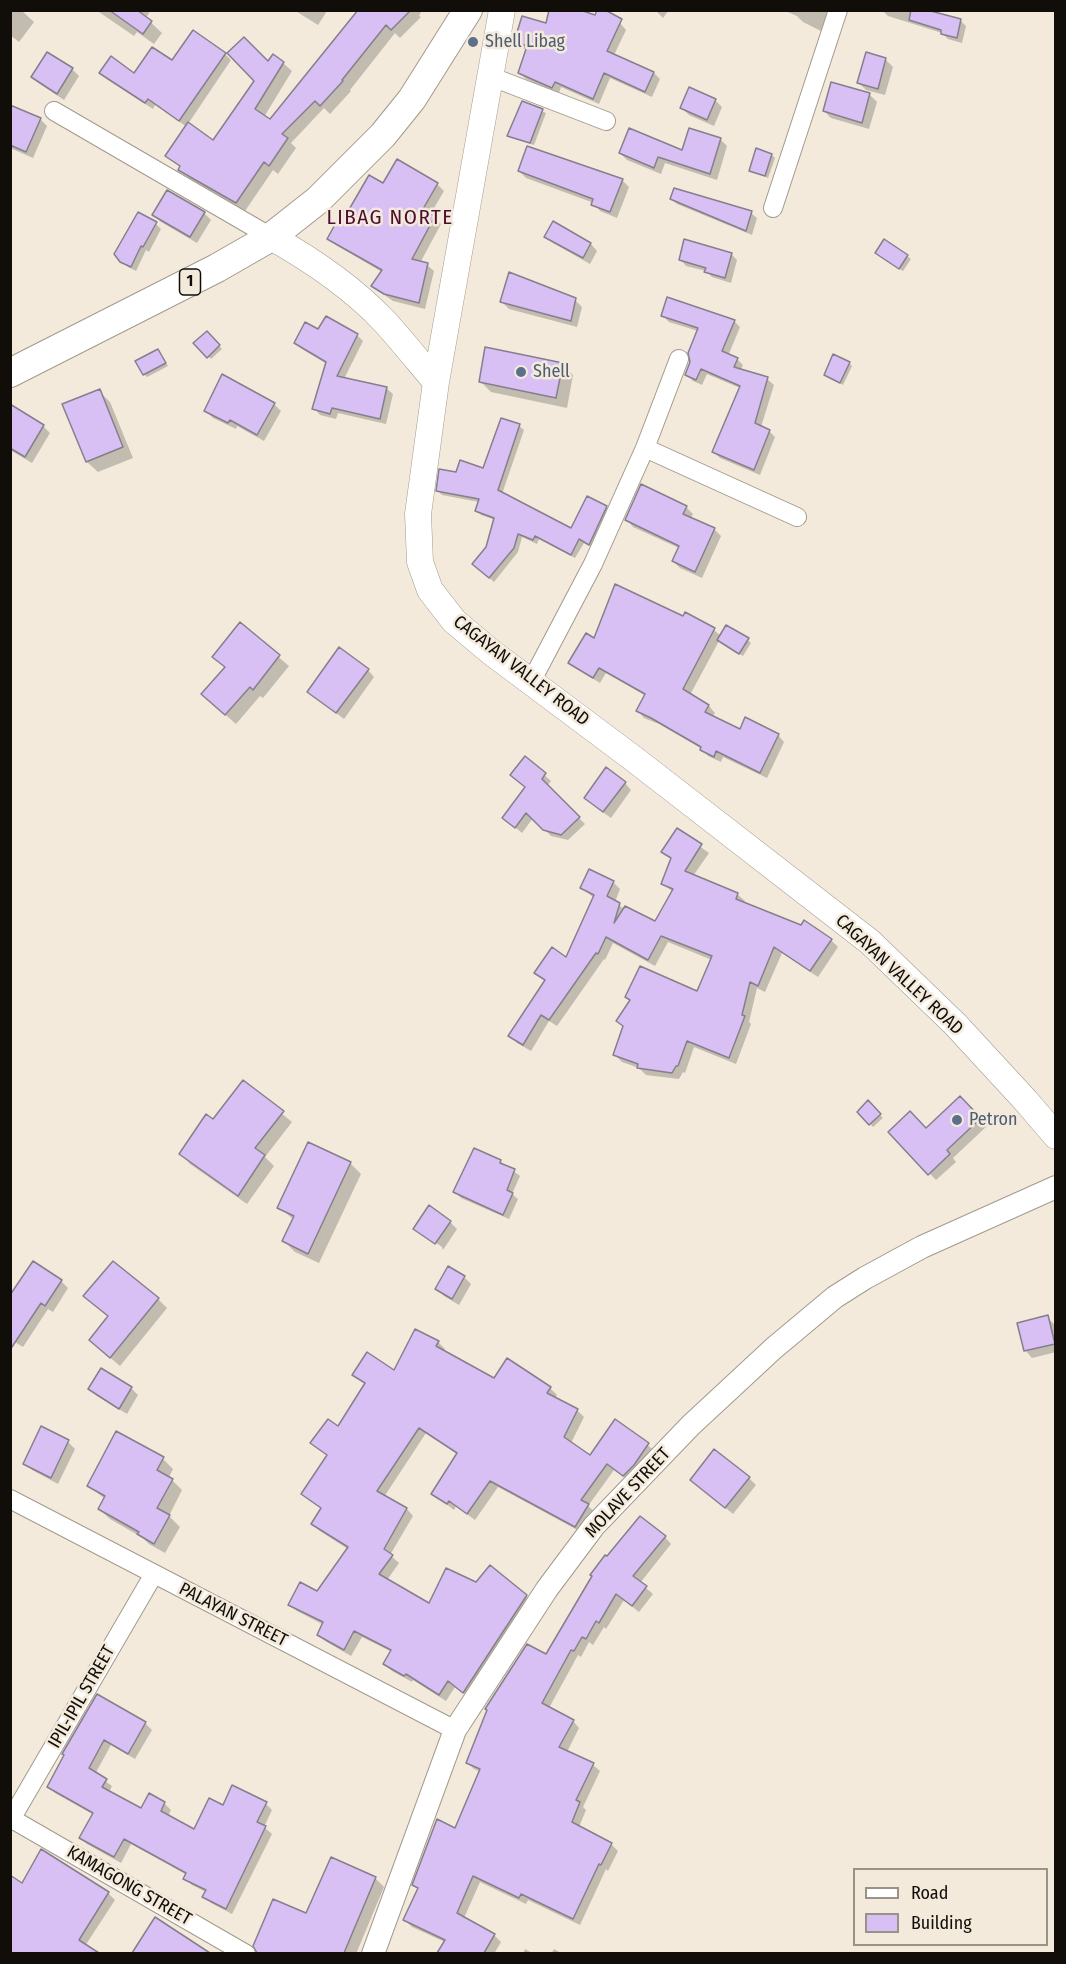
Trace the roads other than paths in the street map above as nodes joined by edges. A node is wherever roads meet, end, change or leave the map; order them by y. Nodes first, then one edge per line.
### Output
1 (468, 10) edge
2 (502, 10) edge
3 (838, 10) edge
4 (492, 77) junction
5 (54, 111) dead end
6 (606, 120) dead end
7 (773, 208) dead end
8 (272, 237) junction
9 (679, 359) dead end
10 (10, 373) edge
11 (436, 382) junction
12 (645, 448) junction
13 (797, 516) dead end
14 (531, 681) junction
15 (1056, 1136) edge
16 (1056, 1187) edge
17 (10, 1499) edge
18 (154, 1574) junction
19 (455, 1730) junction
20 (11, 1820) edge
21 (246, 1953) edge
22 (373, 1953) edge

1 - 8 highway, 1
2 - 4 main road, CAGAYAN VALLEY ROAD
3 - 7 street
4 - 6 street
4 - 11 main road, CAGAYAN VALLEY ROAD
5 - 8 street
8 - 10 highway, 1
8 - 11 main road
9 - 12 street
11 - 14 main road, CAGAYAN VALLEY ROAD
12 - 13 street
12 - 14 street
14 - 15 main road, CAGAYAN VALLEY ROAD
16 - 19 street, MOLAVE STREET
17 - 18 street, PALAYAN STREET
18 - 19 street, PALAYAN STREET
18 - 20 street, IPIL-IPIL STREET
19 - 22 street, MOLAVE STREET
20 - 21 street, KAMAGONG STREET

